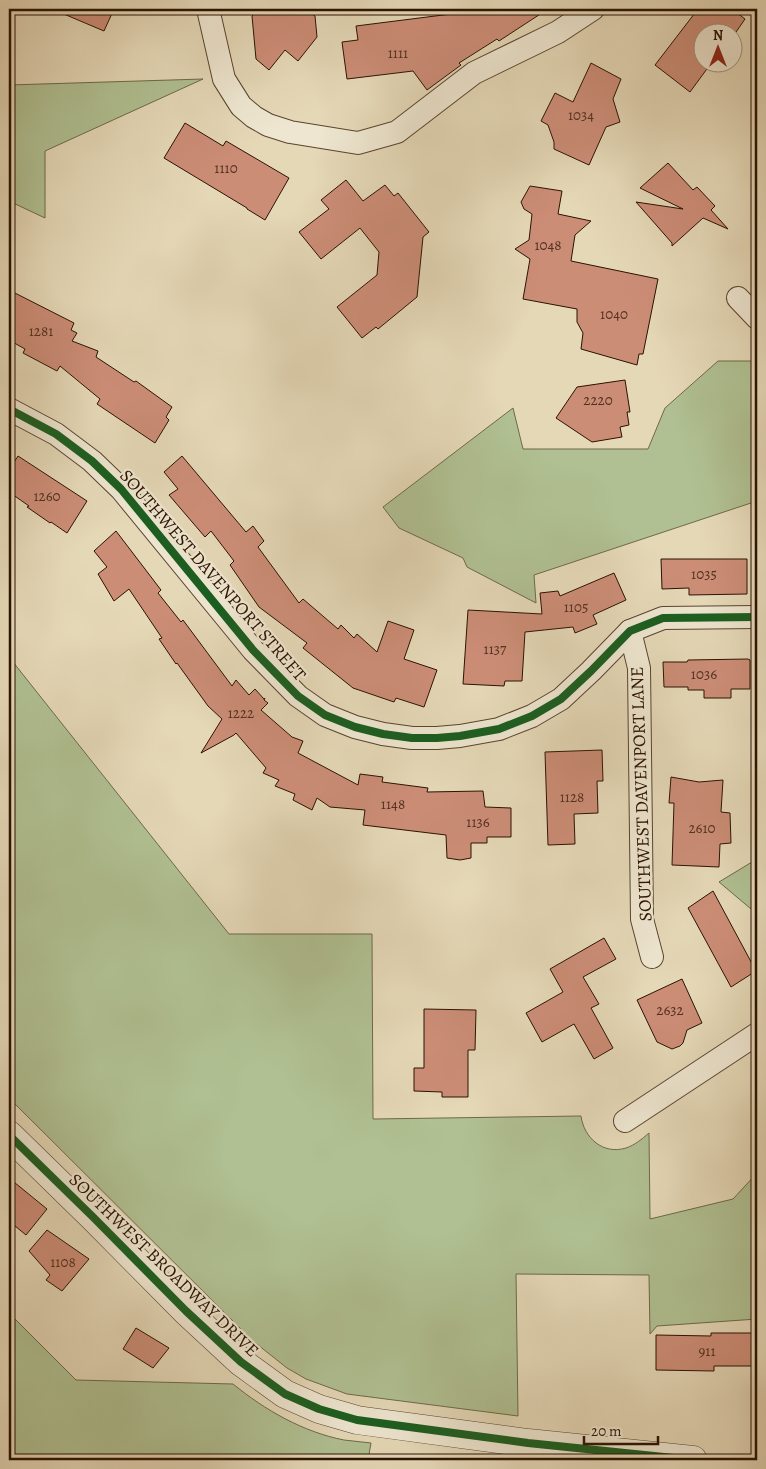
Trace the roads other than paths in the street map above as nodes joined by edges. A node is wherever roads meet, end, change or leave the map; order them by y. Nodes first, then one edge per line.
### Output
1 (208, 9) edge
2 (593, 9) edge
3 (738, 298) dead end
4 (757, 318) edge
5 (9, 410) edge
6 (757, 617) edge
7 (630, 631) junction
8 (652, 957) dead end
9 (757, 1034) edge
10 (625, 1121) dead end
11 (9, 1135) edge
12 (693, 1460) edge

1 - 2 street
3 - 4 street
5 - 7 street, SOUTHWEST DAVENPORT STREET
6 - 7 street, SOUTHWEST DAVENPORT STREET
7 - 8 street, SOUTHWEST DAVENPORT LANE
9 - 10 street
11 - 12 street, SOUTHWEST BROADWAY DRIVE

